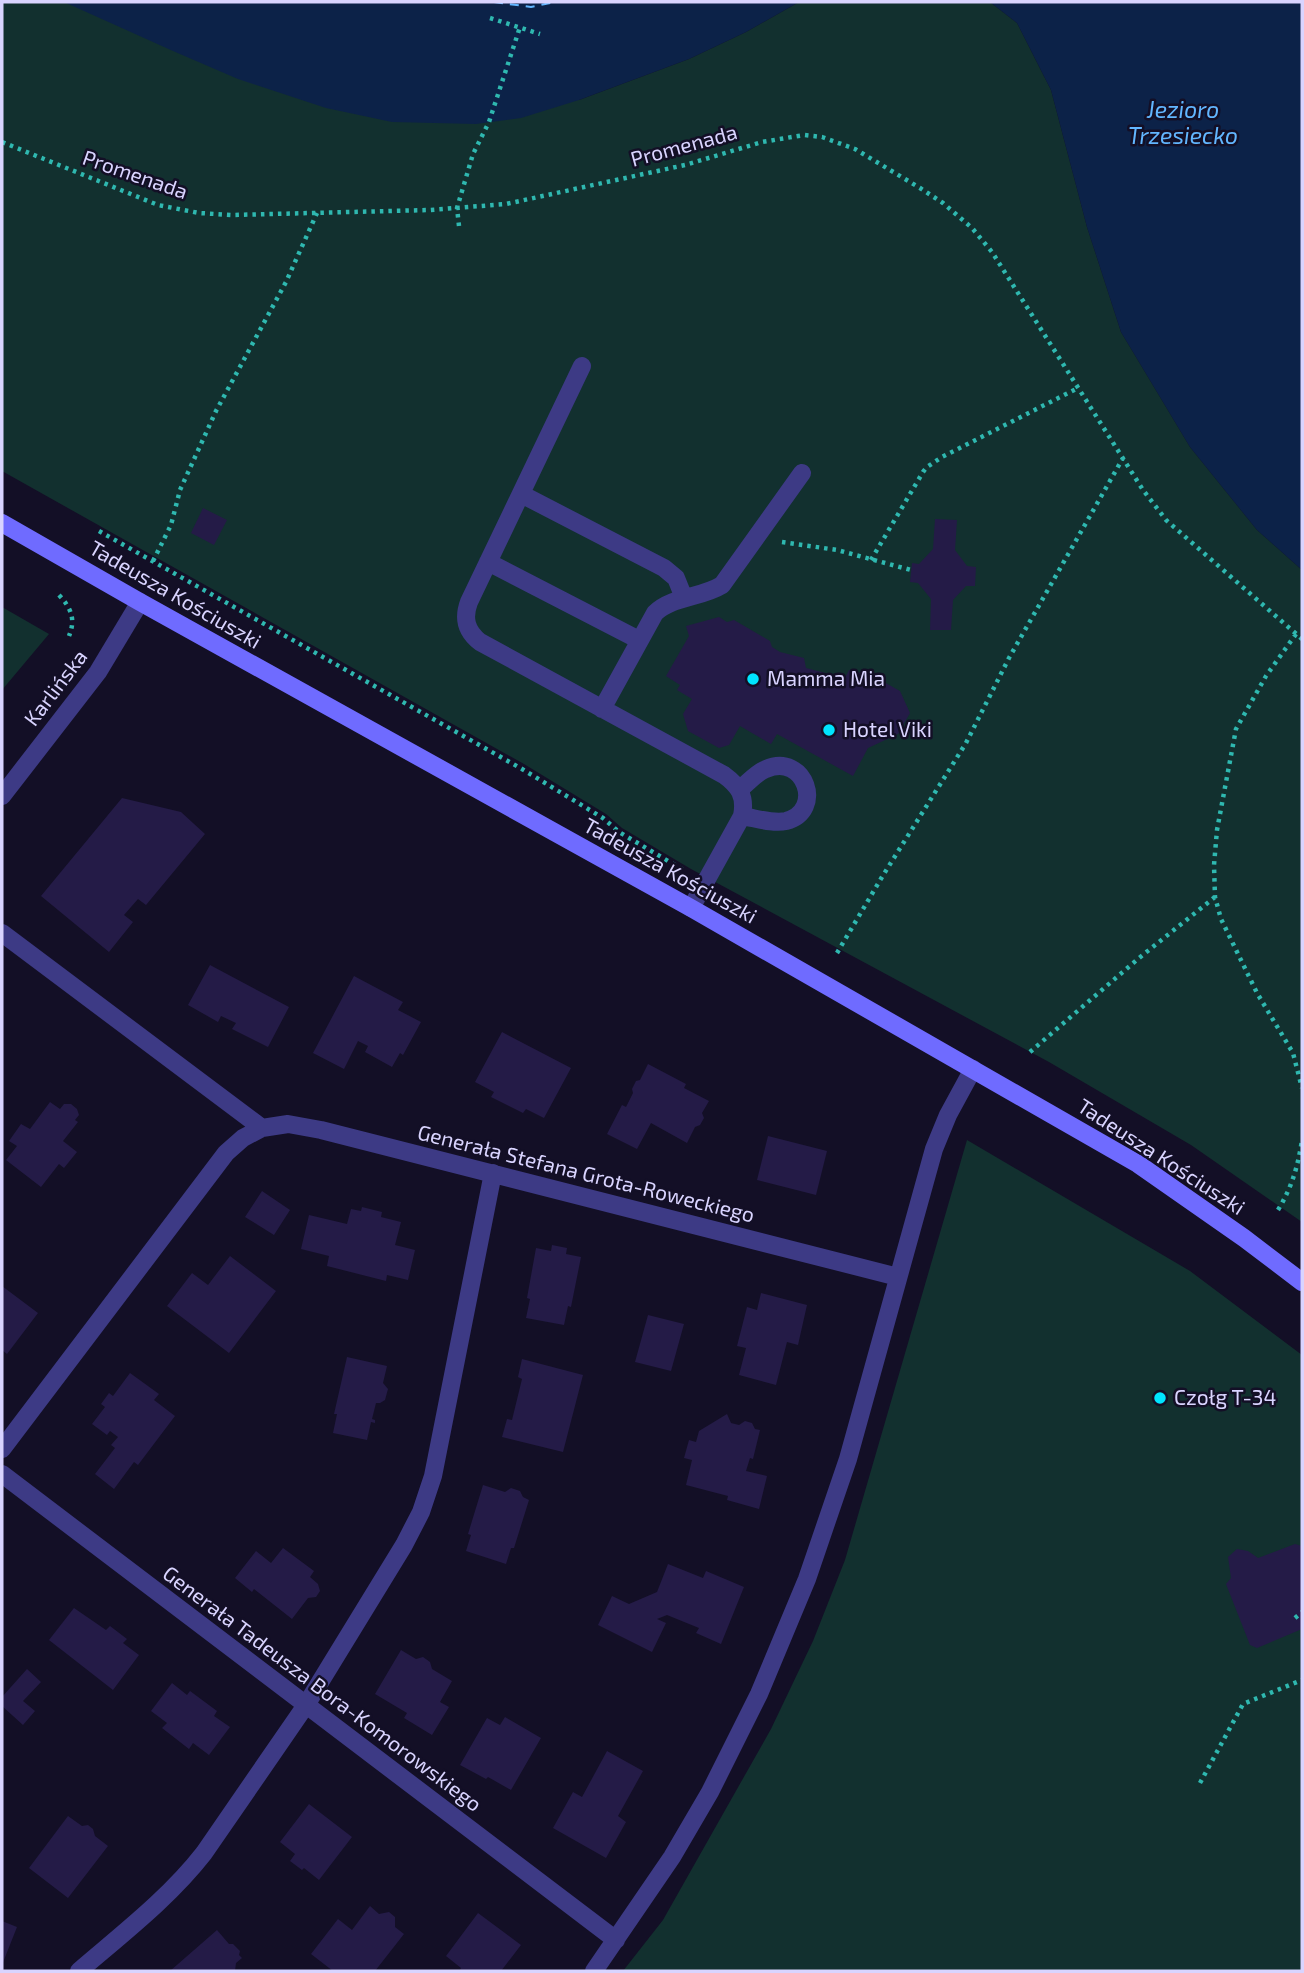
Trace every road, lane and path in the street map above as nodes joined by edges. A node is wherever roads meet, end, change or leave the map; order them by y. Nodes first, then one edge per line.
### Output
1 (490, 18) dead end
2 (520, 27) junction
3 (540, 33) dead end
4 (2, 142) edge
5 (457, 208) junction
6 (317, 213) junction
7 (459, 226) dead end
8 (582, 366) dead end
9 (1078, 388) junction
10 (1123, 458) junction
11 (802, 473) dead end
12 (521, 494) junction
13 (2, 523) edge
14 (99, 531) dead end
15 (755, 539) junction
16 (871, 560) junction
17 (153, 561) junction
18 (488, 562) junction
19 (911, 570) dead end
20 (59, 595) dead end
21 (684, 598) junction
22 (140, 602) junction
23 (1296, 635) junction
24 (69, 636) dead end
25 (1302, 639) edge
26 (639, 640) junction
27 (601, 709) junction
28 (740, 789) junction
29 (2, 796) edge
30 (742, 816) junction
31 (705, 883) junction
32 (1215, 897) junction
33 (691, 908) junction
34 (2, 933) edge
35 (837, 953) dead end
36 (1030, 1052) dead end
37 (973, 1069) junction
38 (1302, 1088) edge
39 (262, 1128) junction
40 (1302, 1140) edge
41 (493, 1173) junction
42 (1278, 1210) dead end
43 (898, 1277) junction
44 (1302, 1282) edge
45 (2, 1449) edge
46 (2, 1474) edge
47 (1302, 1612) edge
48 (1295, 1618) dead end
49 (1302, 1680) edge
50 (306, 1705) junction
51 (1200, 1783) dead end
52 (616, 1940) junction
53 (79, 1971) edge
54 (594, 1971) edge

1 - 2 path
2 - 3 path
2 - 5 path
4 - 6 path, Promenada
5 - 6 path, Promenada
5 - 7 path
5 - 9 path, Promenada
6 - 17 path
8 - 12 street
9 - 10 path, Promenada
9 - 16 path
10 - 23 path, Promenada
10 - 35 path
11 - 15 street
12 - 18 street
12 - 21 street
13 - 22 street, Tadeusza Kościuszki
14 - 17 path
15 - 16 path
15 - 21 street
16 - 19 path
17 - 31 path
18 - 26 street
18 - 27 street
20 - 24 path
21 - 26 street
22 - 29 street, Karlińska
22 - 33 street, Tadeusza Kościuszki
23 - 25 path, Promenada
23 - 32 path
26 - 27 street
27 - 28 street
28 - 30 street
28 - 30 street
30 - 31 street
31 - 33 street
32 - 36 path
32 - 38 path
33 - 37 street, Tadeusza Kościuszki
34 - 39 street
37 - 43 street
37 - 44 street, Tadeusza Kościuszki
39 - 41 street, Generała Stefana Grota-Roweckiego
39 - 45 street, Generała Stefana Grota-Roweckiego
40 - 42 path
41 - 43 street, Generała Stefana Grota-Roweckiego
41 - 50 street
43 - 52 street
46 - 50 street, Generała Tadeusza Bora-Komorowskiego
47 - 48 path
49 - 51 path
50 - 52 street, Generała Tadeusza Bora-Komorowskiego
50 - 53 street
52 - 54 street

